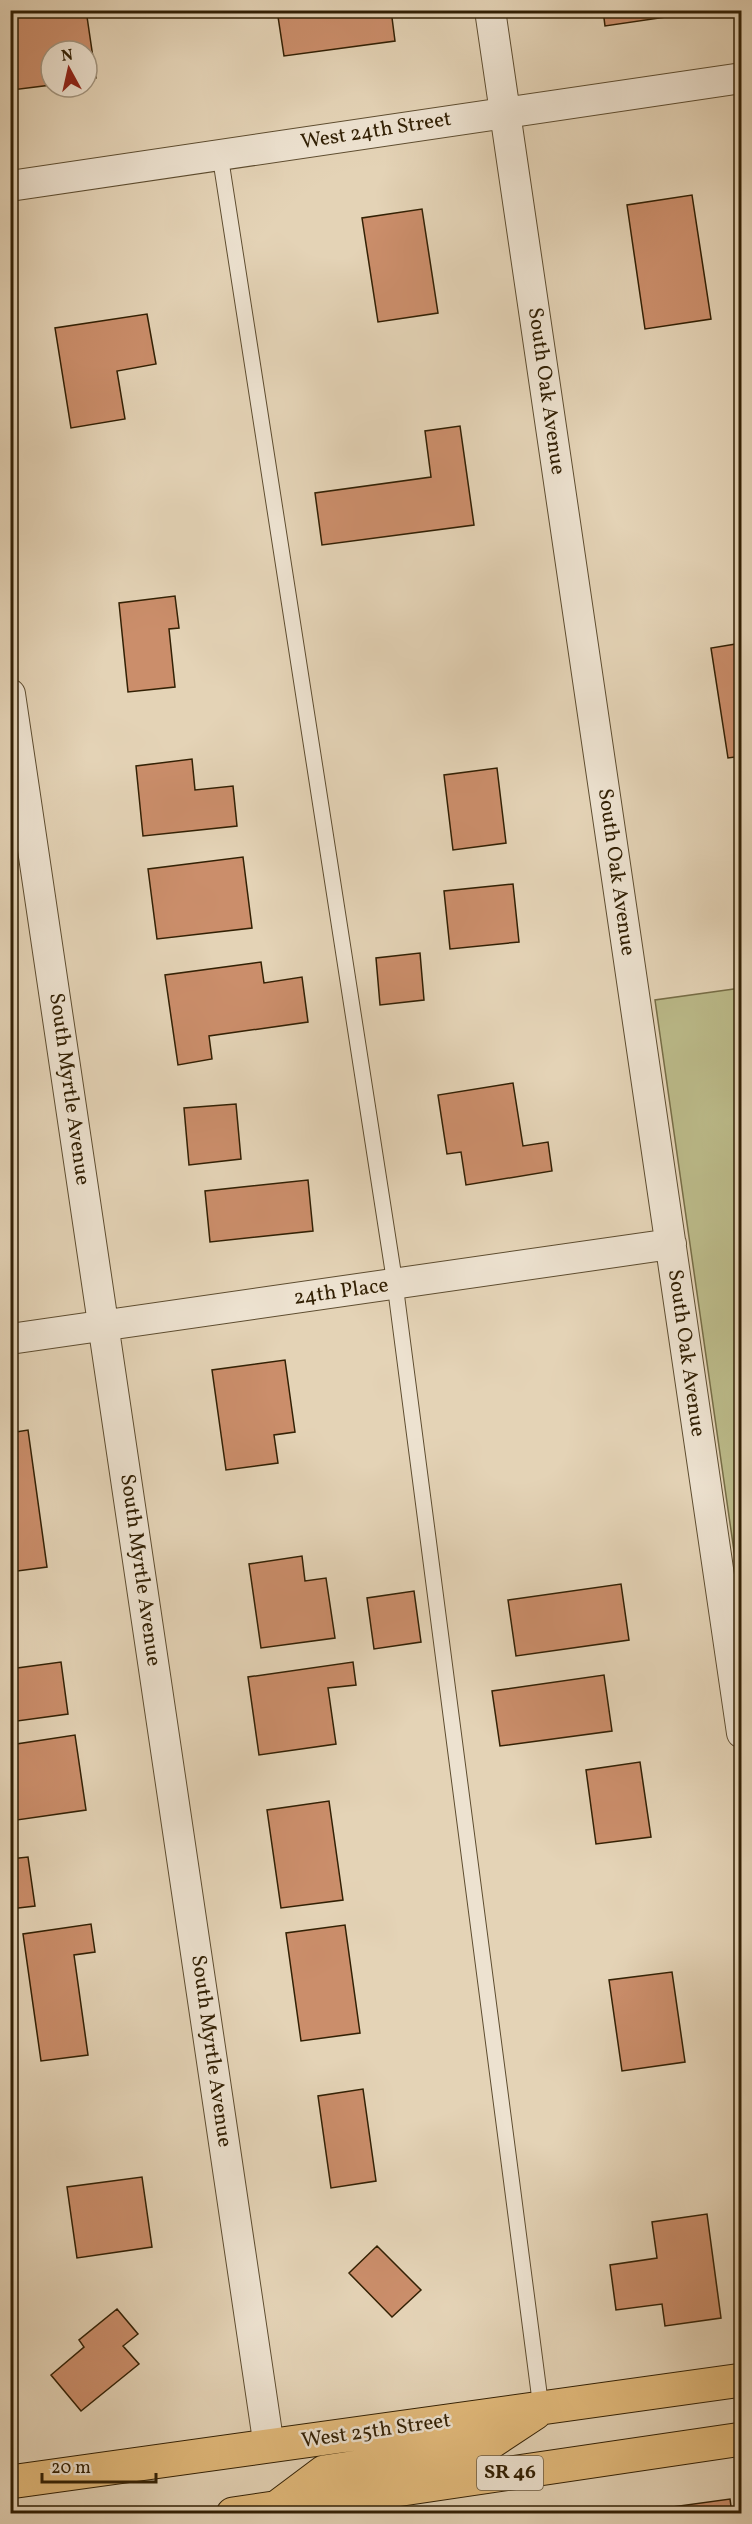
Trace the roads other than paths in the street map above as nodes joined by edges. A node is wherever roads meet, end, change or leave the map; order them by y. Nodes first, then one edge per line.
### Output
1 (490, 10) edge
2 (741, 78) edge
3 (506, 111) junction
4 (220, 155) junction
5 (10, 186) edge
6 (10, 694) edge
7 (671, 1244) junction
8 (395, 1284) junction
9 (104, 1326) junction
10 (10, 1339) edge
11 (741, 1733) edge
12 (741, 2380) edge
13 (541, 2408) junction
14 (741, 2439) edge
15 (269, 2446) junction
16 (10, 2482) edge
17 (278, 2510) edge
18 (233, 2514) edge

1 - 3 street, South Oak Avenue
2 - 3 street, West 24th Street
3 - 4 street, West 24th Street
3 - 7 street, South Oak Avenue
4 - 5 street, West 24th Street
4 - 8 lane
6 - 9 street, South Myrtle Avenue
7 - 8 street, 24th Place
7 - 11 street, South Oak Avenue
8 - 9 street, 24th Place
8 - 13 lane
9 - 10 street, 24th Place
9 - 15 street, South Myrtle Avenue
12 - 13 main road, West 25th Street
13 - 15 main road, West 25th Street
13 - 17 main road
14 - 17 main road, SR 46
15 - 16 main road, West 25th Street
17 - 18 main road, SR 46

